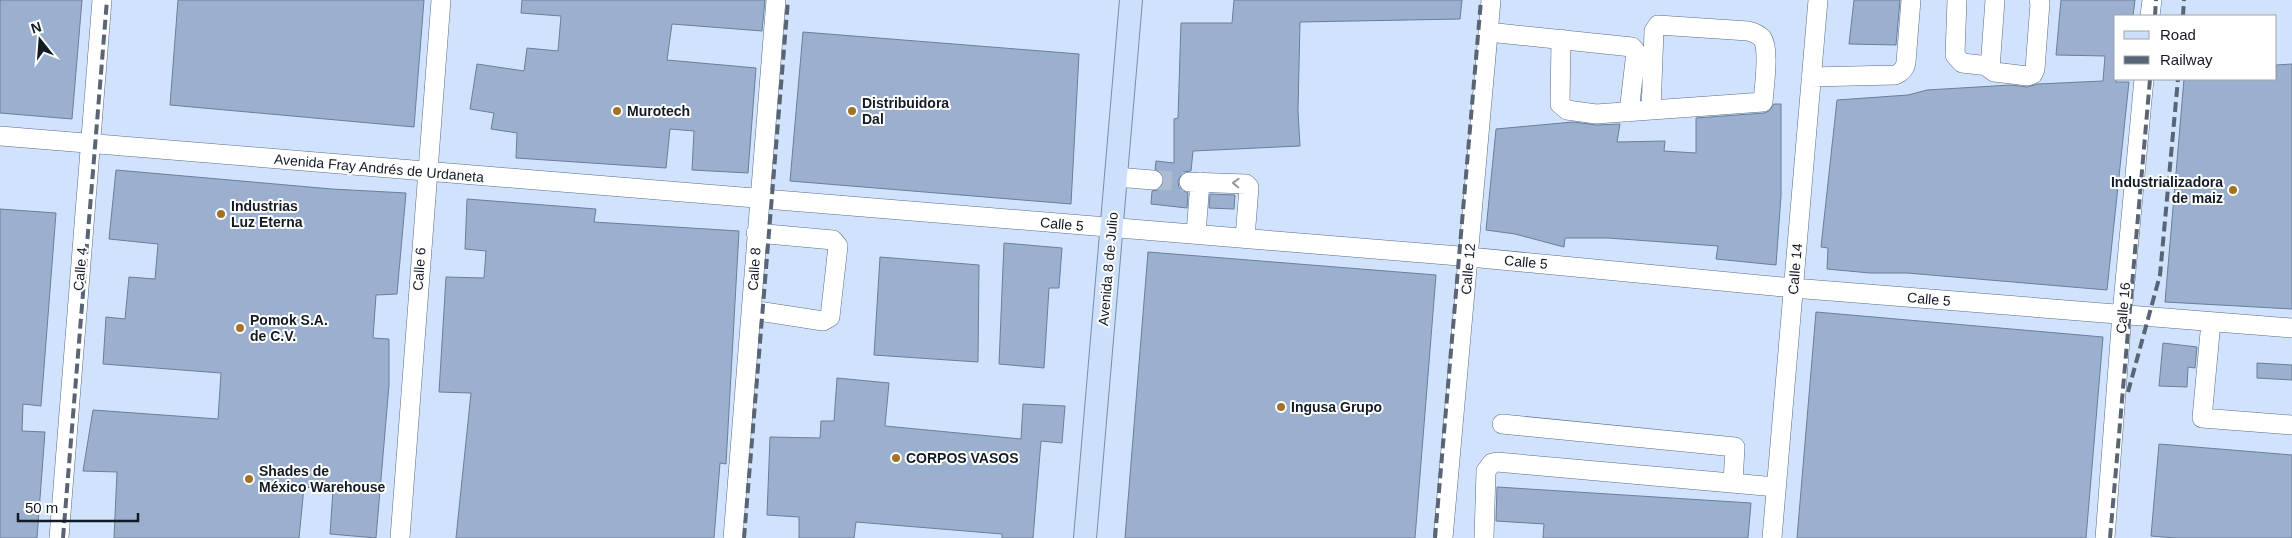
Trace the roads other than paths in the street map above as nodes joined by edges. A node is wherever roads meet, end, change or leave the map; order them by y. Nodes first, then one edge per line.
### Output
1 (102, 0) edge
2 (441, 0) edge
3 (776, 0) edge
4 (1131, 0) edge
5 (1491, 0) edge
6 (1818, 0) edge
7 (1911, 0) edge
8 (1957, 0) edge
9 (1995, 0) edge
10 (2038, 0) edge
11 (2152, 0) edge
12 (2150, 15) edge
13 (1488, 32) junction
14 (1561, 39) junction
15 (1989, 66) junction
16 (1811, 77) junction
17 (2144, 80) edge
18 (1651, 110) junction
19 (1630, 112) junction
20 (0, 136) edge
21 (90, 142) junction
22 (426, 172) junction
23 (1116, 177) junction
24 (1154, 180) tunnel mouth
25 (759, 199) junction
26 (1112, 228) junction
27 (756, 233) junction
28 (1196, 234) junction
29 (1245, 238) junction
30 (1469, 257) junction
31 (1793, 288) junction
32 (751, 310) junction
33 (2122, 314) junction
34 (2211, 322) junction
35 (2292, 328) edge
36 (1502, 424) dead end
37 (2292, 425) edge
38 (1733, 483) junction
39 (1776, 487) junction
40 (58, 538) edge
41 (400, 538) edge
42 (733, 538) edge
43 (1085, 538) edge
44 (1443, 538) edge
45 (1484, 538) edge
46 (1772, 538) edge
47 (2105, 538) edge

1 - 21 street, Calle 4
2 - 22 street, Calle 6
3 - 25 street, Calle 8
4 - 23 main road, Avenida 8 de Julio
5 - 13 street, Calle 12
6 - 16 street, Calle 14
7 - 16 street
8 - 15 street
9 - 15 street
10 - 15 street
11 - 12 street
13 - 14 street
13 - 30 street, Calle 12
14 - 19 street
14 - 19 street
16 - 31 street, Calle 14
17 - 33 street, Calle 16
18 - 18 street
18 - 19 street
20 - 21 street, Avenida Fray Andrés de Urdaneta
21 - 22 street, Avenida Fray Andrés de Urdaneta
21 - 40 street, Calle 4
22 - 25 street, Avenida Fray Andrés de Urdaneta
22 - 41 street, Calle 6
23 - 24 street
23 - 26 main road, Avenida 8 de Julio
25 - 26 street, Calle 5
25 - 27 street, Calle 8
26 - 28 street, Calle 5
26 - 43 main road, Avenida 8 de Julio
27 - 32 street, Calle 8
27 - 32 street
28 - 29 street, Calle 5
29 -> 28 street
29 - 30 street, Calle 5
30 - 31 street, Calle 5
30 - 44 street, Calle 12
31 - 33 street, Calle 5
31 - 39 street, Calle 14
32 - 42 street, Calle 8
33 - 34 street, Calle 5
33 - 47 street, Calle 16
34 - 35 street, Calle 5
34 - 37 street
36 - 38 street
38 - 39 street
38 - 45 street
39 - 46 street, Calle 14

